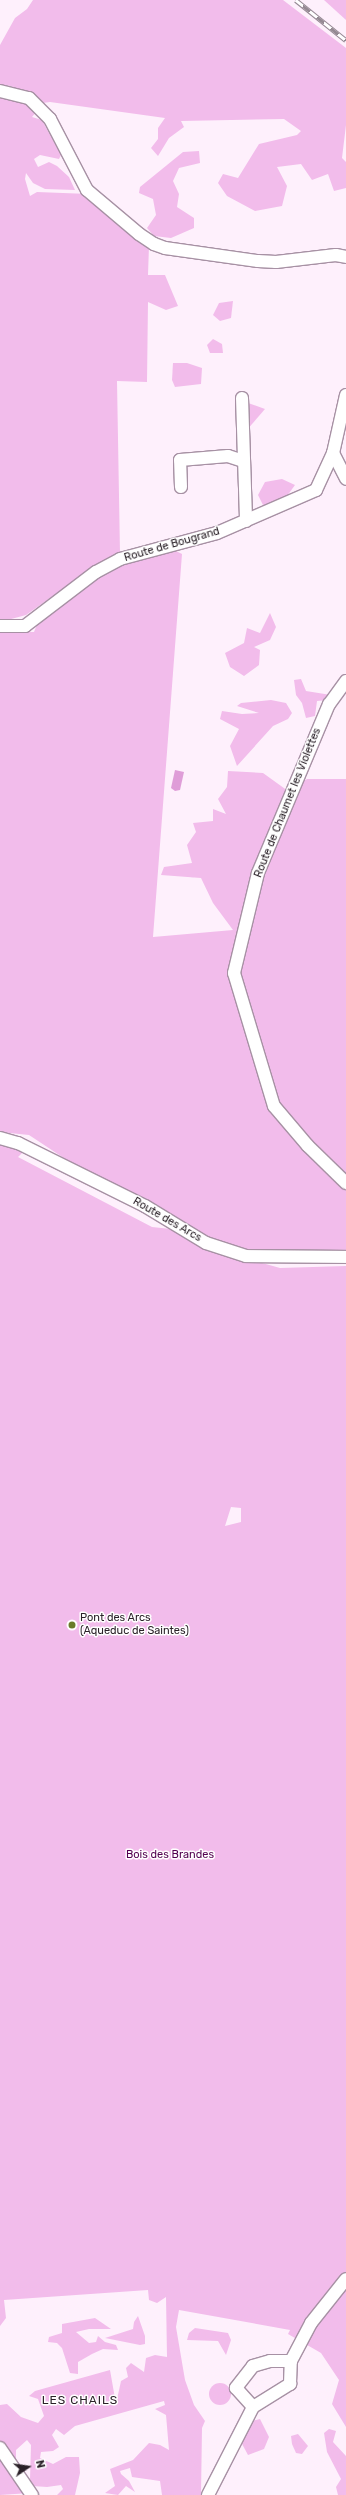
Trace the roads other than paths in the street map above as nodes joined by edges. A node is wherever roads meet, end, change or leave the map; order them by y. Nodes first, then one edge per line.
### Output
1 (0, 91) edge
2 (346, 257) edge
3 (346, 395) edge
4 (242, 398) dead end
5 (334, 453) junction
6 (243, 461) junction
7 (346, 479) edge
8 (181, 487) dead end
9 (246, 521) junction
10 (0, 626) edge
11 (346, 681) edge
12 (0, 1138) edge
13 (346, 1183) edge
14 (346, 1257) edge
15 (346, 2279) edge
16 (291, 2361) junction
17 (253, 2407) junction
18 (0, 2448) edge
19 (32, 2495) edge
20 (208, 2495) edge

1 - 2 street
3 - 5 street
4 - 6 street
5 - 7 street
5 - 9 street, Route de Bougrand
6 - 8 street
6 - 9 street
9 - 10 street, Route de Bougrand
11 - 13 street, Route de Chaumet les Violettes
12 - 14 street, Route des Arcs
15 - 16 street
16 - 17 street
16 - 17 street
17 - 20 street
18 - 19 street

